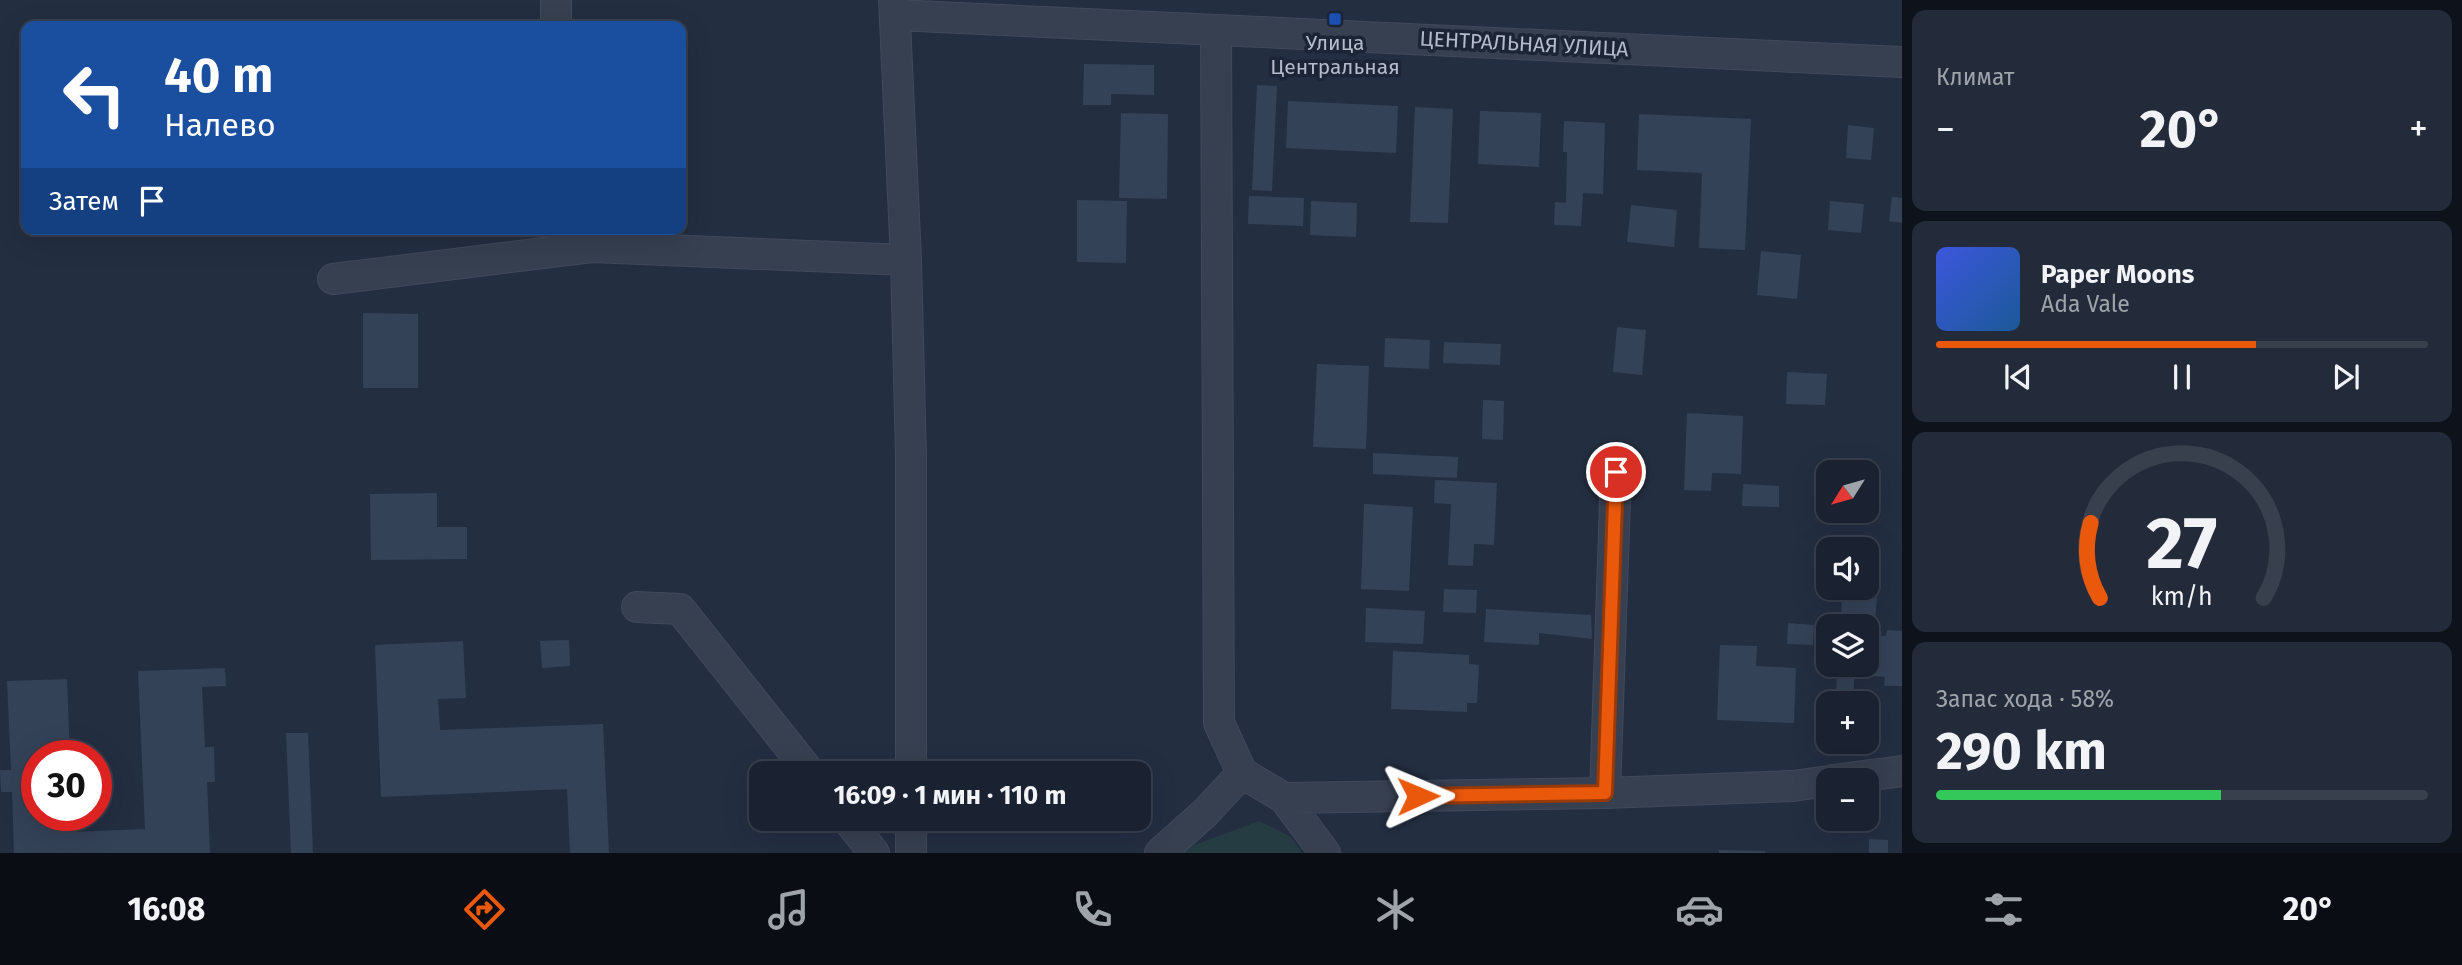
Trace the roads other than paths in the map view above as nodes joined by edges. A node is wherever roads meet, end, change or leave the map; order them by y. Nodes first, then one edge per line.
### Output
1 (556, 0) edge
2 (894, 8) edge
3 (556, 21) edge
4 (1216, 30) junction
5 (1902, 62) edge
6 (591, 238) edge
7 (906, 260) junction
8 (333, 279) dead end
9 (1616, 472) dead end
10 (636, 607) dead end
11 (801, 761) edge
12 (911, 761) edge
13 (1902, 771) edge
14 (1242, 773) junction
15 (1879, 774) edge
16 (1816, 783) edge
17 (1605, 793) junction
18 (1284, 798) junction
19 (857, 831) edge
20 (911, 831) edge
21 (874, 853) edge
22 (911, 853) edge
23 (1160, 853) edge
24 (1325, 853) edge

1 - 3 street
2 - 4 street, ЦЕНТРАЛЬНАЯ УЛИЦА
2 - 7 street
4 - 5 street, ЦЕНТРАЛЬНАЯ УЛИЦА
4 - 14 street
6 - 7 street
6 - 8 street
7 - 12 street
9 - 17 street
10 - 11 street
13 - 15 street
14 - 18 street
14 - 23 street
16 - 17 street
17 - 18 street
18 - 24 street
19 - 21 street
20 - 22 street

